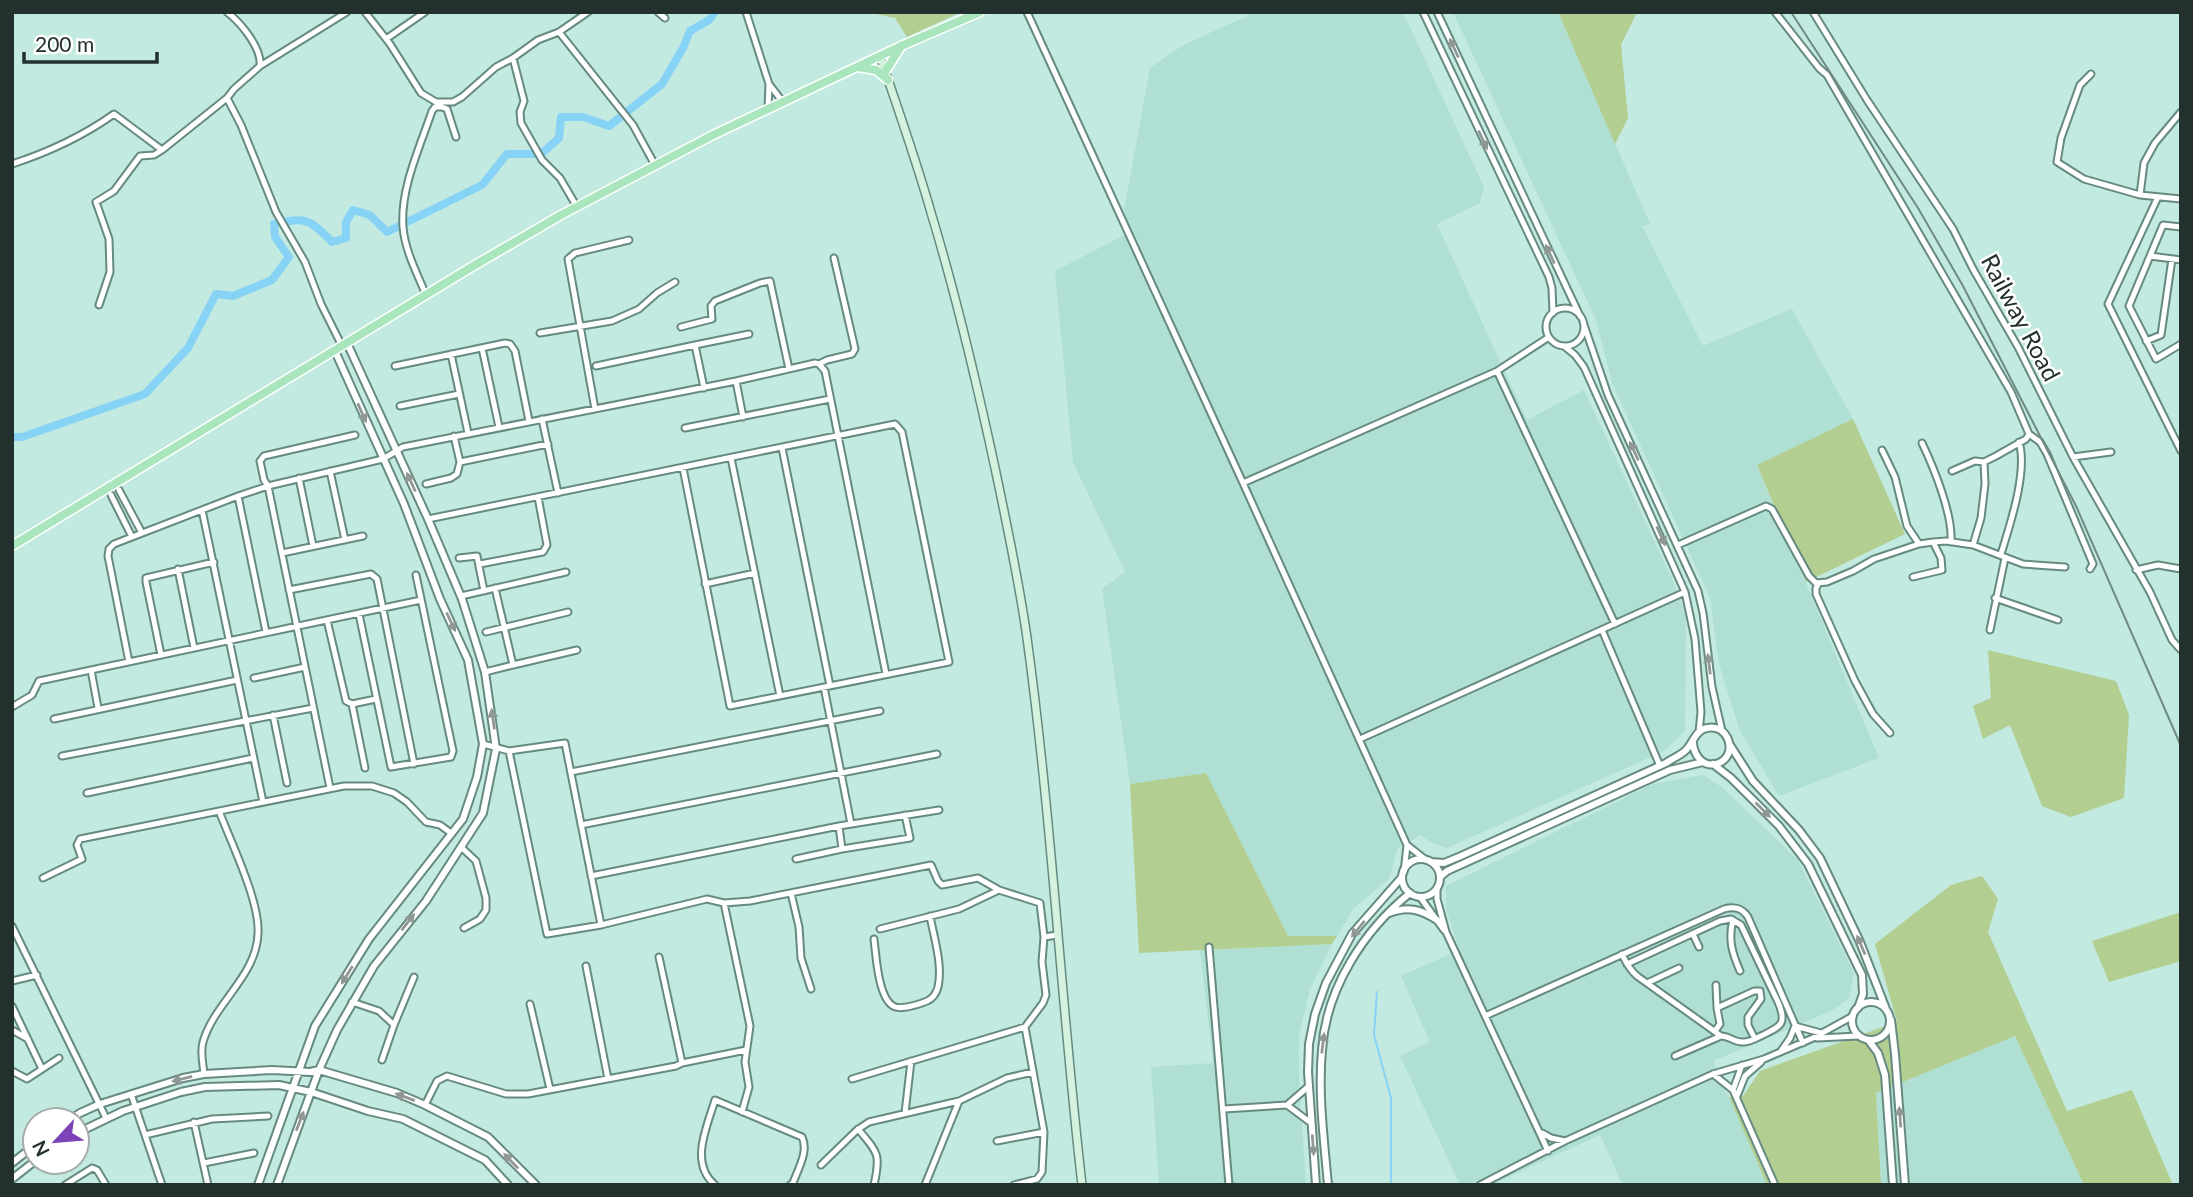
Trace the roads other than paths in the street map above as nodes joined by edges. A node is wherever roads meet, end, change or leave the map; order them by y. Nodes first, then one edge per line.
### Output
1 (227, 12) edge
2 (347, 12) edge
3 (365, 12) edge
4 (425, 12) edge
5 (588, 12) edge
6 (658, 12) edge
7 (746, 12) edge
8 (980, 12) edge
9 (1027, 12) edge
10 (1423, 12) edge
11 (1437, 12) edge
12 (1775, 12) edge
13 (1813, 12) edge
14 (665, 18) dead end
15 (559, 32) junction
16 (386, 39) junction
17 (901, 46) junction
18 (880, 56) junction
19 (513, 58) junction
20 (260, 66) junction
21 (855, 68) junction
22 (2091, 74) dead end
23 (887, 76) junction
24 (769, 84) junction
25 (227, 98) junction
26 (782, 101) junction
27 (768, 108) junction
28 (2181, 112) edge
29 (456, 137) dead end
30 (162, 150) junction
31 (12, 164) edge
32 (655, 164) junction
33 (2140, 195) junction
34 (2158, 197) junction
35 (2181, 199) edge
36 (577, 207) junction
37 (2181, 227) edge
38 (629, 240) dead end
39 (2150, 256) junction
40 (834, 258) dead end
41 (2172, 259) junction
42 (2181, 260) edge
43 (675, 282) dead end
44 (426, 295) junction
45 (99, 305) dead end
46 (1553, 313) junction
47 (1581, 319) junction
48 (579, 325) junction
49 (681, 327) dead end
50 (540, 333) dead end
51 (749, 334) dead end
52 (1549, 337) junction
53 (2146, 341) junction
54 (2181, 344) edge
55 (695, 345) junction
56 (341, 346) junction
57 (1564, 346) junction
58 (482, 348) junction
59 (451, 354) junction
60 (819, 364) junction
61 (396, 366) dead end
62 (596, 366) dead end
63 (789, 369) junction
64 (1496, 371) junction
65 (736, 382) junction
66 (704, 388) junction
67 (459, 394) junction
68 (830, 399) junction
69 (400, 406) dead end
70 (596, 409) junction
71 (743, 417) junction
72 (542, 419) junction
73 (529, 421) junction
74 (499, 427) junction
75 (685, 428) dead end
76 (468, 433) junction
77 (2029, 434) junction
78 (355, 435) dead end
79 (454, 436) junction
80 (837, 437) junction
81 (2019, 442) junction
82 (1923, 443) dead end
83 (548, 444) junction
84 (782, 448) junction
85 (1882, 450) dead end
86 (2181, 451) edge
87 (397, 452) junction
88 (2111, 453) dead end
89 (2073, 457) junction
90 (731, 458) junction
91 (383, 459) junction
92 (1984, 462) junction
93 (460, 463) junction
94 (683, 468) junction
95 (330, 471) junction
96 (1952, 471) dead end
97 (299, 478) junction
98 (1243, 483) junction
99 (426, 484) dead end
100 (268, 486) junction
101 (120, 489) dead end
102 (558, 493) junction
103 (111, 495) dead end
104 (238, 496) junction
105 (538, 497) junction
106 (202, 510) junction
107 (428, 519) junction
108 (142, 533) junction
109 (363, 536) dead end
110 (132, 537) junction
111 (345, 540) junction
112 (1933, 542) junction
113 (1951, 542) junction
114 (1919, 544) junction
115 (1678, 545) junction
116 (1973, 545) junction
117 (12, 546) edge
118 (313, 546) junction
119 (282, 553) junction
120 (2003, 556) junction
121 (458, 558) dead end
122 (214, 562) junction
123 (480, 564) junction
124 (2065, 567) dead end
125 (178, 569) junction
126 (2090, 569) dead end
127 (2181, 569) edge
128 (2136, 570) junction
129 (566, 572) dead end
130 (755, 573) junction
131 (416, 575) dead end
132 (1913, 577) dead end
133 (1819, 583) junction
134 (705, 584) junction
135 (495, 589) junction
136 (289, 590) junction
137 (484, 591) junction
138 (1685, 592) junction
139 (461, 596) junction
140 (1996, 598) junction
141 (421, 600) junction
142 (383, 608) junction
143 (568, 612) dead end
144 (359, 614) junction
145 (327, 620) junction
146 (2057, 620) dead end
147 (1615, 624) junction
148 (296, 627) junction
149 (504, 627) junction
150 (1602, 630) junction
151 (1990, 631) dead end
152 (266, 632) junction
153 (486, 632) dead end
154 (229, 640) junction
155 (194, 648) junction
156 (576, 650) dead end
157 (2181, 650) edge
158 (161, 655) junction
159 (129, 662) junction
160 (513, 665) junction
161 (305, 667) junction
162 (90, 670) junction
163 (485, 672) junction
164 (886, 674) junction
165 (254, 678) dead end
166 (237, 680) junction
167 (827, 687) junction
168 (780, 696) junction
169 (376, 698) junction
170 (352, 704) junction
171 (12, 707) edge
172 (98, 708) junction
173 (313, 708) junction
174 (880, 711) dead end
175 (273, 715) junction
176 (54, 719) dead end
177 (245, 720) junction
178 (831, 721) junction
179 (1722, 731) junction
180 (1699, 732) junction
181 (1890, 733) dead end
182 (1360, 738) junction
183 (1693, 743) junction
184 (483, 744) junction
185 (1730, 744) junction
186 (496, 749) junction
187 (509, 751) junction
188 (937, 754) dead end
189 (62, 756) dead end
190 (253, 758) junction
191 (1703, 762) junction
192 (414, 764) junction
193 (1713, 764) junction
194 (1660, 766) junction
195 (365, 768) dead end
196 (571, 772) junction
197 (841, 773) junction
198 (288, 783) dead end
199 (330, 788) junction
200 (87, 793) dead end
201 (264, 802) junction
202 (939, 810) dead end
203 (219, 811) junction
204 (905, 815) junction
205 (851, 824) junction
206 (581, 825) junction
207 (839, 826) junction
208 (451, 833) junction
209 (1407, 845) junction
210 (461, 847) junction
211 (842, 849) junction
212 (796, 859) dead end
213 (1429, 861) junction
214 (1403, 874) junction
215 (592, 876) junction
216 (1440, 877) junction
217 (43, 878) dead end
218 (999, 890) junction
219 (1437, 890) junction
220 (791, 893) junction
221 (1410, 893) junction
222 (1420, 897) junction
223 (724, 903) junction
224 (1387, 914) junction
225 (930, 916) junction
226 (1437, 920) junction
227 (1733, 920) junction
228 (601, 925) junction
229 (12, 926) edge
230 (464, 928) dead end
231 (880, 929) dead end
232 (1446, 932) junction
233 (1693, 934) junction
234 (1057, 935) junction
235 (1044, 937) junction
236 (874, 939) dead end
237 (1209, 947) dead end
238 (1699, 947) dead end
239 (1622, 954) junction
240 (659, 957) dead end
241 (1627, 964) junction
242 (586, 966) dead end
243 (1679, 968) dead end
244 (1740, 971) dead end
245 (37, 975) junction
246 (414, 977) dead end
247 (12, 981) edge
248 (1647, 983) junction
249 (1716, 985) dead end
250 (811, 989) dead end
251 (352, 1002) junction
252 (530, 1004) dead end
253 (12, 1006) edge
254 (1717, 1008) junction
255 (1858, 1008) junction
256 (1886, 1009) junction
257 (1485, 1016) junction
258 (1853, 1016) junction
259 (1891, 1020) junction
260 (394, 1025) junction
261 (1795, 1026) junction
262 (1025, 1027) junction
263 (12, 1030) edge
264 (1715, 1031) junction
265 (1821, 1033) junction
266 (1721, 1036) junction
267 (1859, 1036) junction
268 (1813, 1038) junction
269 (28, 1039) junction
270 (1755, 1039) junction
271 (1869, 1041) junction
272 (1803, 1043) junction
273 (746, 1050) junction
274 (1781, 1051) junction
275 (1675, 1056) dead end
276 (59, 1058) dead end
277 (1764, 1059) junction
278 (382, 1060) dead end
279 (911, 1061) junction
280 (682, 1063) junction
281 (1742, 1065) junction
282 (42, 1069) junction
283 (319, 1070) junction
284 (12, 1071) edge
285 (298, 1071) junction
286 (1033, 1072) junction
287 (204, 1074) junction
288 (1713, 1074) junction
289 (608, 1079) junction
290 (852, 1079) dead end
291 (1309, 1086) junction
292 (292, 1088) junction
293 (550, 1089) junction
294 (1733, 1090) junction
295 (311, 1092) junction
296 (131, 1094) junction
297 (1737, 1099) junction
298 (959, 1101) junction
299 (100, 1104) junction
300 (425, 1105) junction
301 (1287, 1105) junction
302 (135, 1106) junction
303 (91, 1108) edge
304 (1224, 1109) junction
305 (742, 1112) junction
306 (905, 1113) junction
307 (268, 1116) dead end
308 (106, 1118) junction
309 (194, 1122) junction
310 (1311, 1122) junction
311 (91, 1126) edge
312 (858, 1129) junction
313 (1539, 1130) junction
314 (1044, 1132) junction
315 (145, 1135) junction
316 (997, 1140) dead end
317 (1565, 1141) junction
318 (1548, 1151) junction
319 (254, 1153) dead end
320 (204, 1163) junction
321 (821, 1165) dead end
322 (65, 1185) edge
323 (106, 1185) edge
324 (162, 1185) edge
325 (208, 1185) edge
326 (258, 1185) edge
327 (277, 1185) edge
328 (508, 1185) edge
329 (536, 1185) edge
330 (715, 1185) edge
331 (790, 1185) edge
332 (874, 1185) edge
333 (925, 1185) edge
334 (1014, 1185) edge
335 (1082, 1185) edge
336 (1229, 1185) edge
337 (1316, 1185) edge
338 (1328, 1185) edge
339 (1480, 1185) edge
340 (1776, 1185) edge
341 (1893, 1185) edge
342 (1905, 1185) edge

1 - 20 street
2 - 20 street
3 - 16 street
4 - 16 street
5 - 15 street
6 - 14 street
7 - 24 street
8 - 17 main road
9 - 98 street
10 -> 46 street
47 -> 11 street
12 - 77 street, Railway Road
13 - 89 street, Railway Road
15 - 19 street
15 - 32 street
16 - 19 street
17 - 18 main road
17 - 23 main road
18 - 21 main road
18 - 23 main road
19 - 36 street
20 - 25 street
21 - 23 main road
21 - 26 main road
22 - 33 street
23 - 234 main road
24 - 26 street
24 - 27 street
25 - 30 street
25 - 56 street
26 - 27 main road
27 - 32 main road
28 - 33 street
29 - 44 street
30 - 31 street
30 - 45 street
32 - 36 main road
33 - 34 street
34 - 35 street
34 - 86 street
36 - 44 main road
37 - 39 street
38 - 48 street
39 - 41 street
39 - 53 street
40 - 60 street
41 - 42 street
41 - 53 street
43 - 48 street
44 - 56 main road
46 - 47 street
46 - 52 street
47 - 57 street
115 -> 47 street
48 - 50 street
48 - 70 street
49 - 63 street
51 - 55 street
52 - 57 street
52 - 64 street
53 - 54 street
55 - 62 street
55 - 66 street
56 - 87 street
56 -> 91 street
56 - 117 main road
57 -> 138 street
58 - 59 street
58 - 73 street
58 - 74 street
59 - 61 street
59 - 67 street
60 - 63 street
60 - 68 street
63 - 65 street
64 - 98 street
64 - 147 street
65 - 66 street
65 - 71 street
66 - 70 street
67 - 69 street
67 - 76 street
68 - 71 street
68 - 80 street
70 - 72 street
71 - 75 street
72 - 73 street
72 - 83 street
73 - 74 street
74 - 76 street
76 - 79 street
77 - 81 street
77 - 126 street, Railway Road
78 - 100 street
79 - 87 street
79 - 93 street
80 - 84 street
80 - 164 street
80 - 164 street
81 - 92 street
81 - 120 street
82 - 113 street
83 - 93 street
83 - 102 street
84 - 90 street
84 - 167 street
85 - 114 street
87 - 91 street
107 -> 87 street
88 - 89 street
89 - 128 street, Railway Road
90 - 94 street
90 - 130 street
91 - 95 street
91 -> 184 street
92 - 96 street
92 - 116 street
93 - 99 street
94 - 102 street
94 - 134 street
95 - 97 street
95 - 111 street
97 - 100 street
97 - 118 street
98 - 182 street
100 - 104 street
100 - 119 street
101 - 108 street
102 - 105 street
103 - 110 street
104 - 106 street
104 - 152 street
105 - 107 street
105 - 123 street
106 - 108 street
106 - 122 street
107 - 139 street
108 - 110 street
109 - 111 street
110 - 159 street
111 - 118 street
112 - 113 street
112 - 114 street
112 - 132 street
113 - 116 street
114 - 133 street
115 - 133 street
179 -> 115 street
116 - 120 street
118 - 119 street
119 - 136 street
120 - 124 street
120 - 140 street
121 - 123 street
122 - 125 street
122 - 154 street
123 - 137 street
125 - 155 street
125 - 158 street
127 - 128 street
128 - 157 street, Railway Road
129 - 135 street
130 - 134 street
130 - 168 street
131 - 141 street
133 - 181 street
134 - 168 street
135 - 137 street
135 - 149 street
136 - 142 street
136 - 148 street
137 - 139 street
138 - 147 street
138 - 180 street
139 - 163 street
140 - 146 street
140 - 151 street
141 - 142 street
141 - 192 street
142 - 144 street
142 - 192 street
143 - 149 street
144 - 145 street
144 - 169 street
145 - 148 street
145 - 170 street
147 - 150 street
148 - 152 street
148 - 161 street
149 - 153 street
149 - 160 street
150 - 182 street
150 - 194 street
152 - 154 street
154 - 155 street
154 - 166 street
155 - 158 street
156 - 160 street
158 - 159 street
159 - 162 street
160 - 163 street
161 - 165 street
161 - 173 street
162 - 171 street
162 - 172 street
186 -> 163 street
164 - 167 street
166 - 172 street
166 - 177 street
167 - 168 street
167 - 178 street
169 - 170 street
169 - 192 street
170 - 195 street
172 - 176 street
173 - 175 street
173 - 199 street
174 - 178 street
175 - 177 street
175 - 198 street
177 - 189 street
177 - 190 street
178 - 196 street
178 - 197 street
179 - 180 street
179 - 185 street
180 - 183 street
182 - 209 street
183 - 191 street
183 - 194 street
184 - 186 street
184 - 208 street
185 - 193 street
256 -> 185 street
186 - 187 street
186 - 210 street
187 - 196 street
187 - 228 street
188 - 197 street
190 - 200 street
190 - 201 street
191 - 193 street
191 - 216 street
193 -> 255 street
194 - 213 street
196 - 206 street
197 - 205 street
197 - 206 street
199 - 201 street
199 - 208 street
201 - 203 street
202 - 204 street
203 - 217 street
203 - 287 street
204 - 205 street
204 - 211 street
205 - 207 street
206 - 215 street
207 - 211 street
207 - 215 street
208 -> 285 street
209 - 213 street
209 - 214 street
210 - 230 street
251 -> 210 street
211 - 212 street
213 - 214 street
213 - 216 street
214 - 221 street
214 -> 291 street
215 - 228 street
216 - 219 street
218 - 220 street
218 - 225 street
218 - 235 street
219 - 222 street
219 - 232 street
220 - 223 street
220 - 250 street
221 - 222 street
221 - 224 street
222 - 226 street
223 - 228 street
223 - 273 street
224 - 226 street
338 -> 224 street
225 - 231 street
225 - 236 street
226 - 232 street
227 - 233 street
227 - 244 street
227 - 270 street
229 - 245 street
232 - 257 street
233 - 238 street
233 - 241 street
234 - 235 street
234 - 335 main road
235 - 262 street
237 - 304 street
239 - 241 street
239 - 257 street
239 - 261 street
240 - 280 street
241 - 248 street
242 - 289 street
243 - 248 street
245 - 247 street
245 - 299 street
246 - 260 street
248 - 264 street
249 - 254 street
251 - 260 street
251 - 283 street
252 - 293 street
253 - 269 street
254 - 264 street
254 - 270 street
255 - 256 street
255 - 258 street
256 - 259 street
257 - 313 street
258 - 265 street
258 - 267 street
259 - 271 street
342 -> 259 street
260 - 278 street
261 - 265 street
261 - 272 street
261 - 274 street
262 - 279 street
262 - 286 street
263 - 269 street
264 - 266 street
265 - 268 street
266 - 270 street
266 - 275 street
267 - 268 street
267 - 271 street
268 - 272 street
269 - 282 street
271 - 341 street
272 - 274 street
273 - 280 street
273 - 305 street
274 - 277 street
276 - 282 street
277 - 281 street
277 - 297 street
279 - 290 street
279 - 306 street
280 - 289 street
281 - 288 street
281 - 294 street
282 - 284 street
283 - 285 street
283 - 295 street
300 -> 283 street
285 - 287 street
285 - 292 street
286 - 298 street
286 - 314 street
287 -> 296 street
288 - 294 street
288 - 317 street
289 - 293 street
291 - 301 street
291 - 310 street
292 - 295 street
292 - 302 street
292 - 326 street
293 - 300 street
294 - 297 street
327 -> 295 street
295 - 328 street
296 - 299 street
296 - 302 street
297 - 340 street
298 - 306 street
298 - 333 street
299 - 303 street
299 - 308 street
329 -> 300 street
301 - 304 street
301 - 310 street
302 - 308 street
302 - 315 street
304 - 336 street
305 - 330 street
305 - 331 street
306 - 312 street
307 - 309 street
308 - 311 street
309 - 315 street
309 - 320 street
310 -> 337 street
312 - 321 street
312 - 332 street
313 - 317 street
313 - 318 street
314 - 316 street
314 - 334 street
315 - 324 street
317 - 318 street
318 - 339 street
319 - 320 street
320 - 325 street
322 - 323 street

